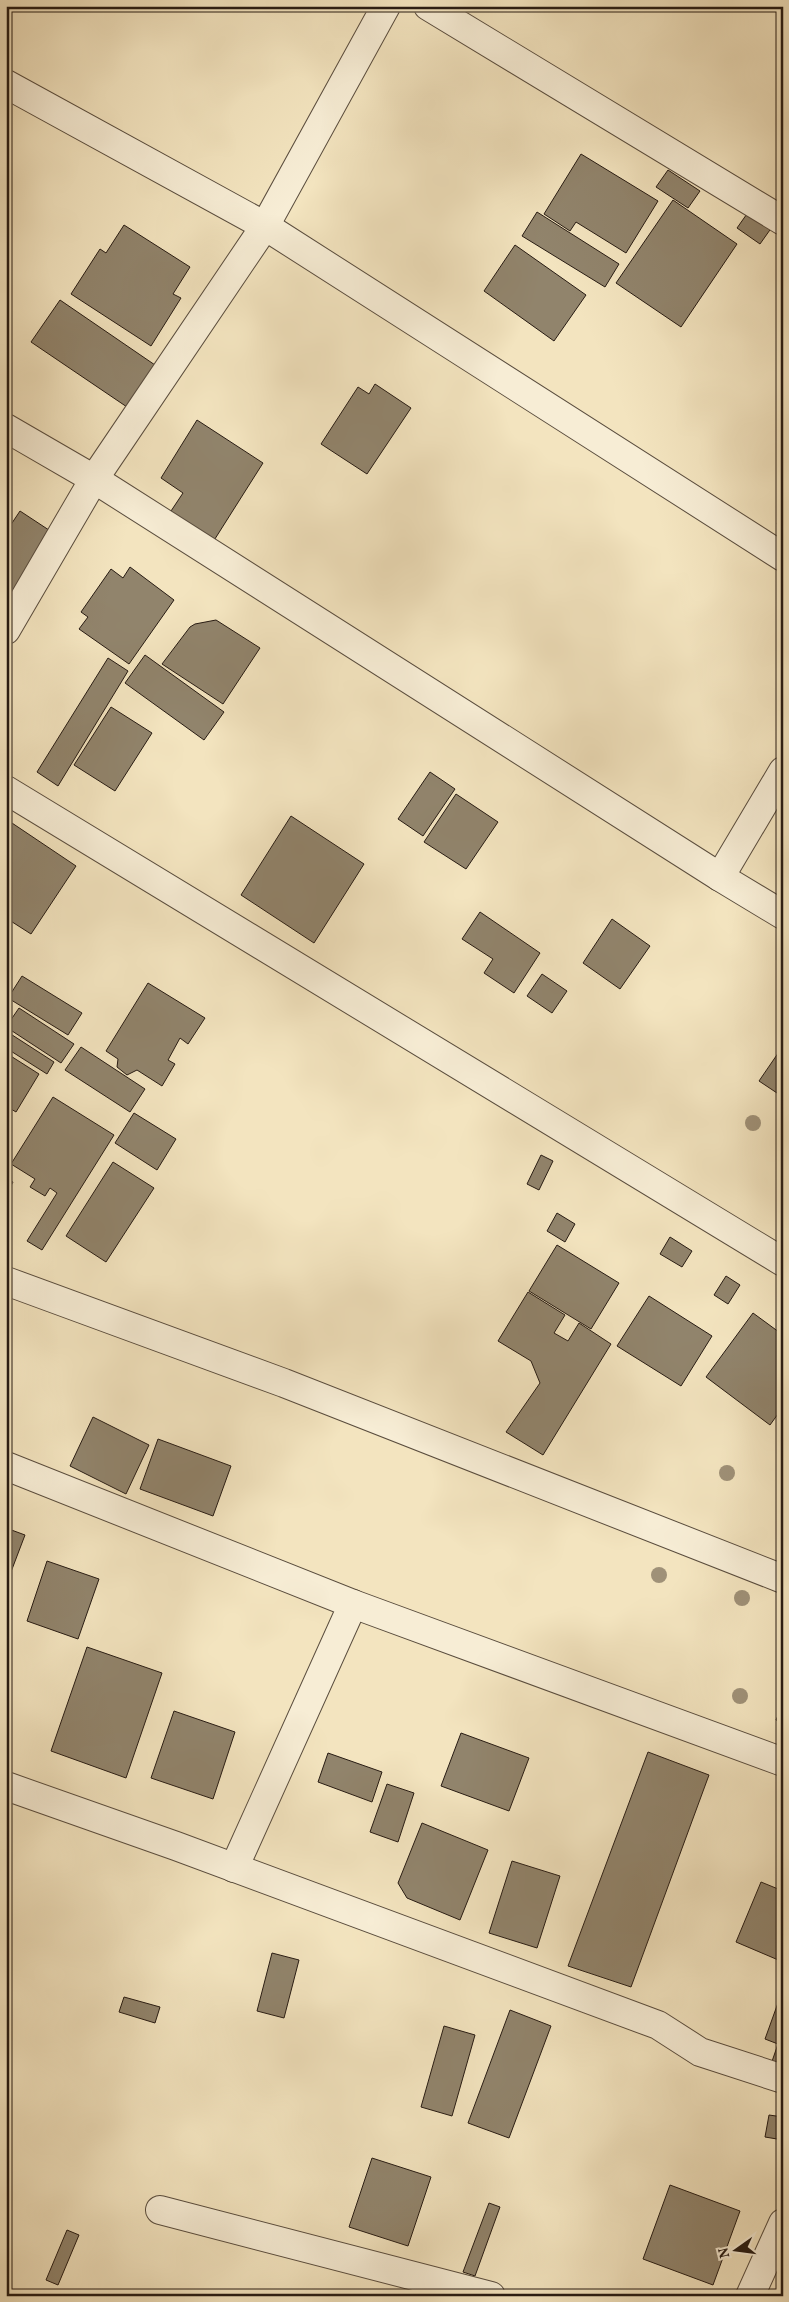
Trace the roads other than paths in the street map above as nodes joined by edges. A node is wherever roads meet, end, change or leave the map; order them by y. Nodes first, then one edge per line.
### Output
1 (386, 6) edge
2 (428, 6) edge
3 (6, 84) edge
4 (783, 221) edge
5 (265, 226) junction
6 (6, 428) edge
7 (94, 479) junction
8 (783, 557) edge
9 (6, 630) edge
10 (783, 772) edge
11 (6, 790) edge
12 (720, 877) junction
13 (783, 915) edge
14 (783, 1262) edge
15 (6, 1281) edge
16 (6, 1466) edge
17 (783, 1580) edge
18 (352, 1604) junction
19 (783, 1762) edge
20 (6, 1786) edge
21 (234, 1868) junction
22 (783, 2079) edge
23 (160, 2210) dead end
24 (783, 2223) edge
25 (491, 2296) edge
26 (750, 2296) edge

1 - 5 street
2 - 4 street
3 - 5 street
5 - 7 street
5 - 8 street
6 - 7 street
7 - 9 street
7 - 12 street
10 - 12 street
11 - 14 street
12 - 13 street
15 - 17 street
16 - 18 street
18 - 19 street
18 - 21 street
20 - 21 street
21 - 22 street
23 - 25 street
24 - 26 street

